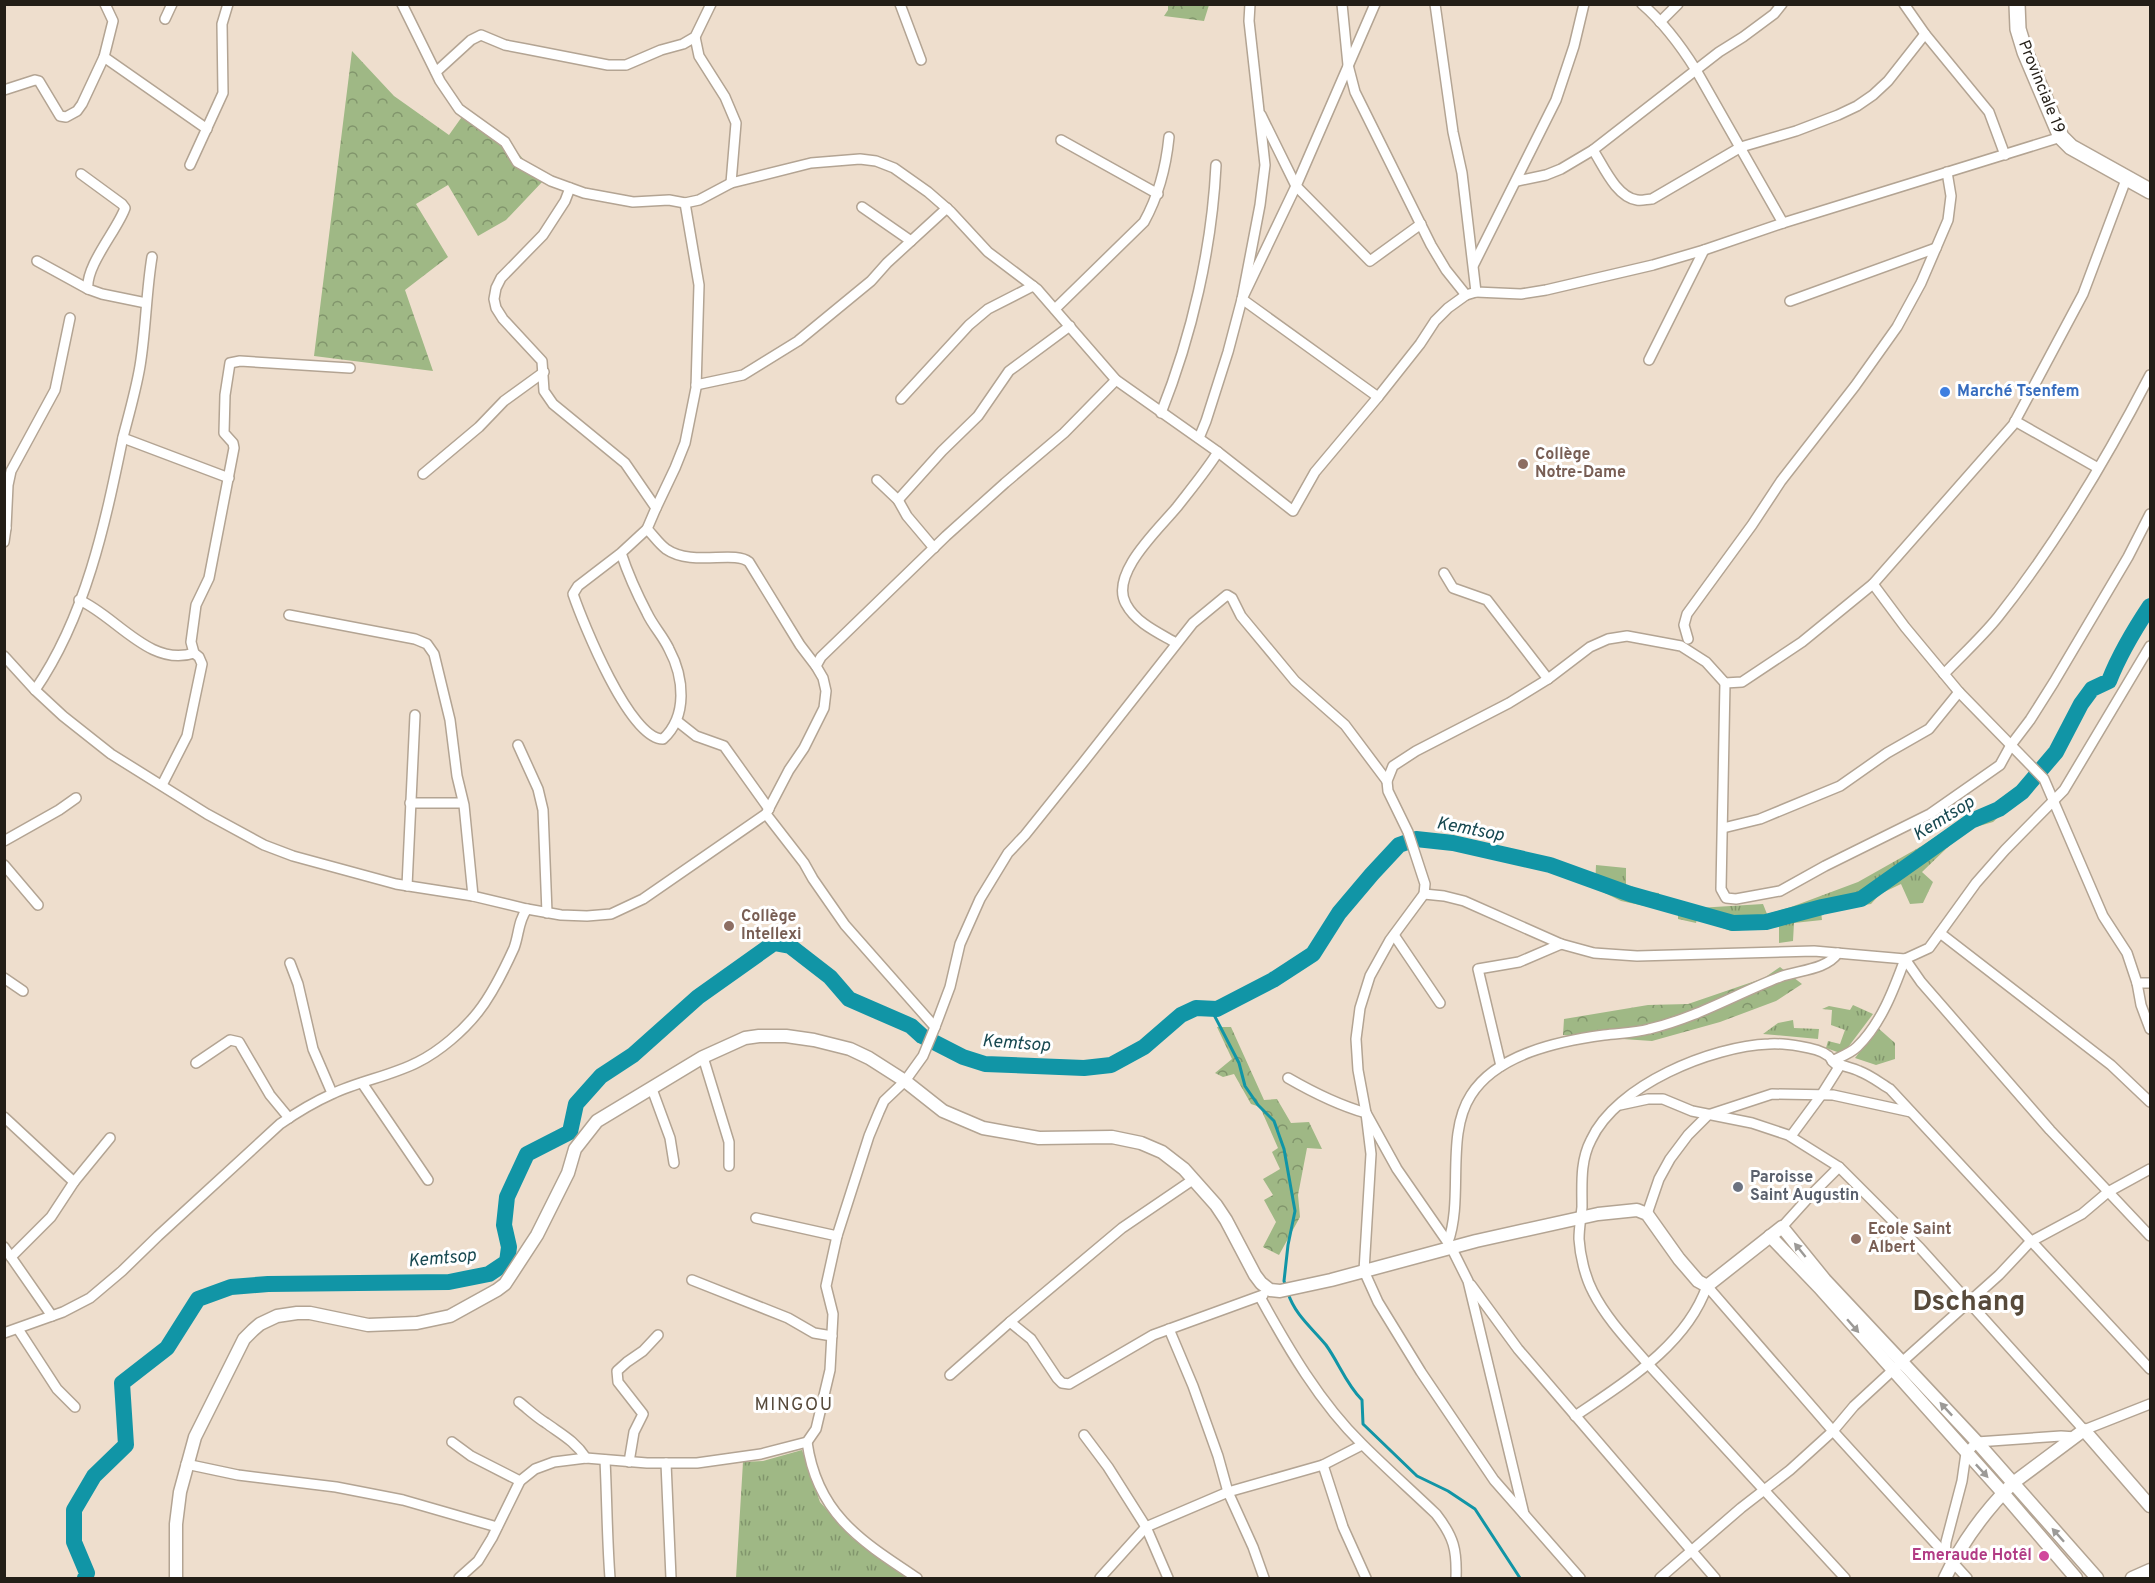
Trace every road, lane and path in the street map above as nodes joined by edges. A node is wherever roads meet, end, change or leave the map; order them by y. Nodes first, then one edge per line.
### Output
1 (105, 4) edge
2 (172, 4) edge
3 (228, 4) edge
4 (402, 4) edge
5 (711, 4) edge
6 (900, 4) edge
7 (1250, 4) edge
8 (1342, 4) edge
9 (1375, 4) edge
10 (1435, 4) edge
11 (1584, 4) edge
12 (1642, 4) edge
13 (1678, 4) edge
14 (1782, 4) edge
15 (1904, 4) edge
16 (2018, 4) edge
17 (165, 19) dead end
18 (1660, 22) junction
19 (1925, 34) junction
20 (695, 36) junction
21 (104, 57) junction
22 (921, 60) dead end
23 (1348, 65) junction
24 (1696, 70) junction
25 (436, 72) junction
26 (4, 90) edge
27 (1258, 107) junction
28 (207, 129) junction
29 (1169, 136) dead end
30 (2061, 137) junction
31 (1061, 140) dead end
32 (1741, 147) junction
33 (1593, 150) junction
34 (2005, 155) junction
35 (190, 165) dead end
36 (1216, 165) dead end
37 (1947, 172) junction
38 (81, 174) dead end
39 (2127, 177) junction
40 (1517, 181) junction
41 (731, 183) junction
42 (1296, 186) junction
43 (570, 188) junction
44 (2151, 191) edge
45 (1158, 194) junction
46 (685, 202) junction
47 (862, 207) dead end
48 (947, 208) junction
49 (1783, 223) junction
50 (1421, 224) junction
51 (911, 241) junction
52 (1936, 248) junction
53 (1704, 250) junction
54 (152, 257) dead end
55 (37, 261) dead end
56 (1474, 264) junction
57 (1033, 286) junction
58 (88, 289) junction
59 (1476, 292) junction
60 (1466, 295) junction
61 (1242, 299) junction
62 (1790, 301) dead end
63 (146, 303) junction
64 (1055, 309) junction
65 (70, 318) dead end
66 (1070, 326) junction
67 (1649, 360) dead end
68 (350, 368) dead end
69 (544, 372) junction
70 (2151, 375) edge
71 (1116, 380) junction
72 (696, 385) junction
73 (1378, 397) junction
74 (901, 399) dead end
75 (1161, 412) junction
76 (2015, 421) junction
77 (123, 438) junction
78 (1199, 438) junction
79 (1218, 452) junction
80 (2098, 468) junction
81 (423, 474) dead end
82 (229, 478) junction
83 (877, 480) dead end
84 (898, 500) junction
85 (656, 508) junction
86 (2151, 514) edge
87 (5, 527) edge
88 (646, 529) junction
89 (4, 542) edge
90 (934, 548) junction
91 (621, 553) junction
92 (1444, 573) dead end
93 (1873, 584) junction
94 (79, 600) junction
95 (289, 615) dead end
96 (1688, 639) dead end
97 (1176, 643) junction
98 (2151, 646) edge
99 (194, 653) junction
100 (4, 656) edge
101 (816, 666) junction
102 (1944, 674) junction
103 (1548, 680) junction
104 (1725, 683) junction
105 (35, 690) junction
106 (1959, 692) junction
107 (416, 715) dead end
108 (677, 721) junction
109 (2011, 745) junction
110 (518, 746) dead end
111 (1387, 781) junction
112 (162, 785) junction
113 (75, 798) dead end
114 (2054, 802) junction
115 (410, 803) junction
116 (462, 803) junction
117 (768, 811) junction
118 (1723, 828) junction
119 (4, 841) edge
120 (4, 866) edge
121 (407, 886) junction
122 (1424, 894) junction
123 (472, 896) junction
124 (38, 905) dead end
125 (527, 909) junction
126 (548, 913) junction
127 (1940, 933) junction
128 (1394, 935) junction
129 (1561, 944) junction
130 (1838, 953) junction
131 (1905, 959) junction
132 (290, 963) dead end
133 (4, 978) edge
134 (2137, 983) junction
135 (2151, 983) edge
136 (23, 991) dead end
137 (1440, 1003) dead end
138 (2151, 1029) edge
139 (934, 1030) junction
140 (703, 1057) junction
141 (1832, 1061) junction
142 (196, 1063) dead end
143 (1501, 1066) junction
144 (1288, 1078) dead end
145 (905, 1081) junction
146 (362, 1083) junction
147 (651, 1089) junction
148 (332, 1093) junction
149 (1822, 1094) junction
150 (2151, 1102) edge
151 (1617, 1105) junction
152 (1911, 1112) junction
153 (1366, 1113) junction
154 (1708, 1115) junction
155 (4, 1117) edge
156 (289, 1118) junction
157 (1791, 1136) junction
158 (110, 1138) dead end
159 (674, 1163) dead end
160 (729, 1166) dead end
161 (1839, 1167) junction
162 (2151, 1168) edge
163 (1194, 1179) junction
164 (428, 1180) dead end
165 (74, 1182) junction
166 (2108, 1192) junction
167 (1647, 1214) junction
168 (756, 1218) dead end
169 (1580, 1219) junction
170 (1782, 1227) junction
171 (837, 1236) junction
172 (1770, 1236) junction
173 (2151, 1236) edge
174 (2030, 1242) junction
175 (1450, 1245) junction
176 (4, 1247) edge
177 (11, 1257) junction
178 (1364, 1271) junction
179 (692, 1280) dead end
180 (1468, 1281) junction
181 (1707, 1286) junction
182 (1270, 1293) junction
183 (1969, 1303) junction
184 (52, 1316) junction
185 (1010, 1322) junction
186 (18, 1329) junction
187 (1169, 1329) junction
188 (4, 1333) edge
189 (658, 1335) dead end
190 (832, 1336) junction
191 (1648, 1364) junction
192 (1897, 1366) junction
193 (2151, 1369) edge
194 (950, 1375) dead end
195 (519, 1402) dead end
196 (2151, 1404) edge
197 (75, 1407) dead end
198 (1575, 1416) junction
199 (1833, 1431) junction
200 (2080, 1434) junction
201 (1084, 1435) dead end
202 (452, 1442) dead end
203 (807, 1442) junction
204 (1977, 1442) junction
205 (1362, 1445) junction
206 (1966, 1453) junction
207 (585, 1458) junction
208 (605, 1460) junction
209 (629, 1462) junction
210 (666, 1463) junction
211 (186, 1464) junction
212 (1323, 1465) junction
213 (520, 1481) junction
214 (2013, 1484) junction
215 (1763, 1490) junction
216 (1228, 1492) junction
217 (2003, 1493) junction
218 (2150, 1503) edge
219 (1524, 1516) junction
220 (497, 1527) junction
221 (1146, 1527) junction
222 (1691, 1551) junction
223 (1949, 1558) junction
224 (2151, 1570) edge
225 (176, 1578) edge
226 (459, 1578) edge
227 (610, 1578) edge
228 (671, 1578) edge
229 (917, 1578) edge
230 (1100, 1578) edge
231 (1168, 1578) edge
232 (1263, 1578) edge
233 (1366, 1578) edge
234 (1456, 1578) edge
235 (1580, 1578) edge
236 (1660, 1578) edge
237 (1714, 1578) edge
238 (1845, 1578) edge
239 (1945, 1578) edge
240 (1967, 1578) edge
241 (2076, 1578) edge
242 (2097, 1578) edge
243 (2132, 1578) edge

1 - 21 street
2 - 17 street
3 - 28 street
4 - 25 street
5 - 20 street
6 - 22 street
7 - 27 street
8 - 23 street
9 - 23 street
10 - 56 street
11 - 40 street
12 - 18 street
13 - 18 street
14 - 24 street
15 - 19 street
16 - 30 main road, Provinciale 19
18 - 24 street
19 - 32 street
19 - 34 street
20 - 25 street
20 - 41 street
21 - 26 street
21 - 28 street
23 - 42 street
23 - 50 street
24 - 32 street
24 - 33 street
25 - 43 street
27 - 42 street
27 - 61 street
28 - 35 street
29 - 45 street
30 - 34 street
30 - 39 main road, Provinciale 19
31 - 45 street
32 - 33 street
32 - 49 street
33 - 40 street
34 - 37 street
36 - 75 street
37 - 49 street
37 - 52 street
38 - 58 street
39 - 44 main road, Provinciale 19
39 - 76 street
40 - 56 street
41 - 46 street
41 - 48 street
42 - 50 street
42 - 61 street
43 - 46 street
43 - 69 street
45 - 64 street
46 - 72 street
47 - 51 street
48 - 51 street
48 - 57 street
49 - 53 street
50 - 60 street
51 - 72 street
52 - 62 street
52 - 96 street
53 - 59 street
53 - 67 street
54 - 63 street
55 - 58 street
56 - 59 street
57 - 64 street
57 - 74 street
58 - 63 street
59 - 60 street
60 - 73 street
61 - 73 street
61 - 78 street
63 - 77 street
64 - 66 street
65 - 87 street
66 - 71 street
66 - 84 street
68 - 82 street
69 - 81 street
69 - 85 street
70 - 80 street
71 - 75 street
71 - 90 street
72 - 85 street
73 - 79 street
75 - 78 street
76 - 80 street
76 - 93 street
77 - 82 street
77 - 94 street
78 - 79 street
79 - 97 street
80 - 102 street
82 - 99 street
83 - 84 street
84 - 90 street
85 - 88 street
86 - 109 street
87 - 89 street
88 - 91 street
88 - 101 street
90 - 101 street
91 - 108 street
91 - 108 street
92 - 103 street
93 - 102 street
93 - 104 street
94 - 99 street
94 - 105 street
95 - 116 street
97 - 111 street
97 - 139 street
98 - 114 street
99 - 112 street
100 - 105 street
101 - 117 street
102 - 106 street
103 - 104 street
103 - 111 street
104 - 118 street
105 - 112 street
106 - 109 street
106 - 118 street
107 - 115 street
108 - 117 street
109 - 114 street
109 - 118 street
110 - 126 street
111 - 122 street
112 - 121 street
113 - 119 street
114 - 127 street
114 - 134 street
115 - 116 street
115 - 121 street
116 - 123 street
117 - 126 street
117 - 139 street
120 - 124 street
121 - 123 street
122 - 128 street
122 - 129 street
123 - 125 street
125 - 126 street
125 - 146 street
127 - 131 street
127 - 150 street
128 - 137 street
128 - 153 street
129 - 130 street
129 - 143 street
130 - 131 street
130 - 143 street
131 - 141 street
131 - 166 street
132 - 148 street
133 - 136 street
134 - 135 street
134 - 138 street
139 - 145 street
140 - 145 street
140 - 147 street
140 - 160 street
141 - 149 street
141 - 151 street
141 - 152 street
142 - 156 street
143 - 175 street
144 - 153 street
145 - 163 street
145 - 171 street
146 - 148 street
146 - 164 street
147 - 159 street
147 - 211 street
148 - 156 street
149 - 152 street
149 - 154 street
149 - 157 street
151 - 154 street
151 - 169 street
152 - 174 street
153 - 175 street
153 - 178 street
154 - 157 street
154 - 167 street
155 - 165 street
156 - 184 street
157 - 161 street
158 - 165 street
161 - 170 street
161 - 183 street
162 - 166 street
163 - 182 street
163 - 185 street
165 - 177 street
166 - 173 street
166 - 174 street
167 - 169 street
167 - 181 street
168 - 171 street
169 - 175 street
169 - 191 street
170 - 172 street
192 -> 170 street
171 - 190 street
172 - 181 street
172 -> 192 street
174 - 183 street
174 - 193 street
175 - 178 street
175 - 180 street
176 - 177 street
177 - 184 street
178 - 182 street
178 - 219 street
179 - 190 street
180 - 198 street
180 - 219 street
181 - 191 street
181 - 199 street
182 - 187 street
182 - 205 street
183 - 192 street
183 - 200 street
184 - 186 street
185 - 187 street
185 - 194 street
186 - 188 street
186 - 197 street
187 - 216 street
189 - 209 street
190 - 203 street
191 - 198 street
191 - 215 street
192 - 199 street
204 -> 192 street
192 - 206 street
195 - 207 street
196 - 200 street
198 - 222 street
199 - 215 street
199 - 223 street
200 - 204 street
200 - 214 street
200 - 218 street
201 - 221 street
202 - 213 street
203 - 210 street
203 - 229 street
204 - 206 street
204 - 214 street
205 - 212 street
205 - 234 street
206 -> 217 street
206 - 223 street
207 - 208 street
207 - 213 street
208 - 209 street
208 - 227 street
209 - 210 street
210 - 228 street
211 - 220 street
211 - 225 street
212 - 216 street
212 - 233 street
213 - 220 street
214 - 217 street
242 -> 214 street
215 - 222 street
215 - 238 street
216 - 221 street
216 - 232 street
217 - 223 street
217 - 241 street
219 - 235 street
220 - 226 street
221 - 230 street
221 - 231 street
222 - 236 street
222 - 237 street
223 - 239 street
223 - 240 street
224 - 243 street

